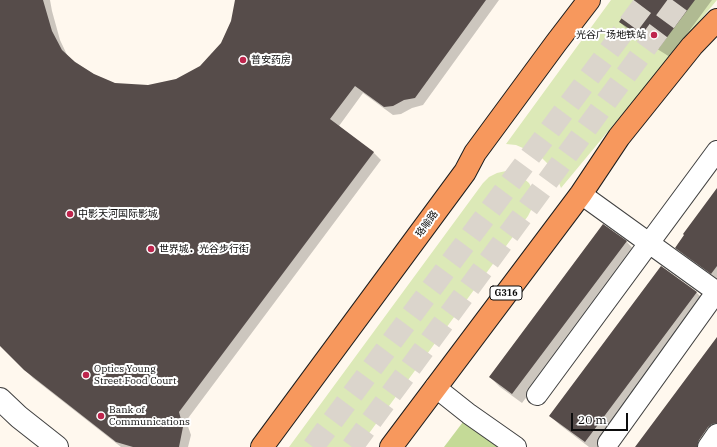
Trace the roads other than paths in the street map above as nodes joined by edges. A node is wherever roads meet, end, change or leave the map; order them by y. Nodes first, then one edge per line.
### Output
1 (590, 0) edge
2 (717, 20) edge
3 (717, 151) edge
4 (581, 194) junction
5 (649, 244) junction
6 (717, 292) edge
7 (435, 387) junction
8 (537, 395) dead end
9 (0, 399) edge
10 (717, 434) edge
11 (608, 443) dead end
12 (57, 447) edge
13 (262, 447) edge
14 (391, 447) edge
15 (516, 447) edge
16 (708, 447) edge

1 - 13 highway, 珞喻路
2 - 4 highway, G316
3 - 5 street
4 - 5 street
4 - 7 highway, G316
5 - 6 street
5 - 8 street
6 - 11 street
7 - 14 highway, G316
7 - 15 street
9 - 12 street
10 - 16 street

